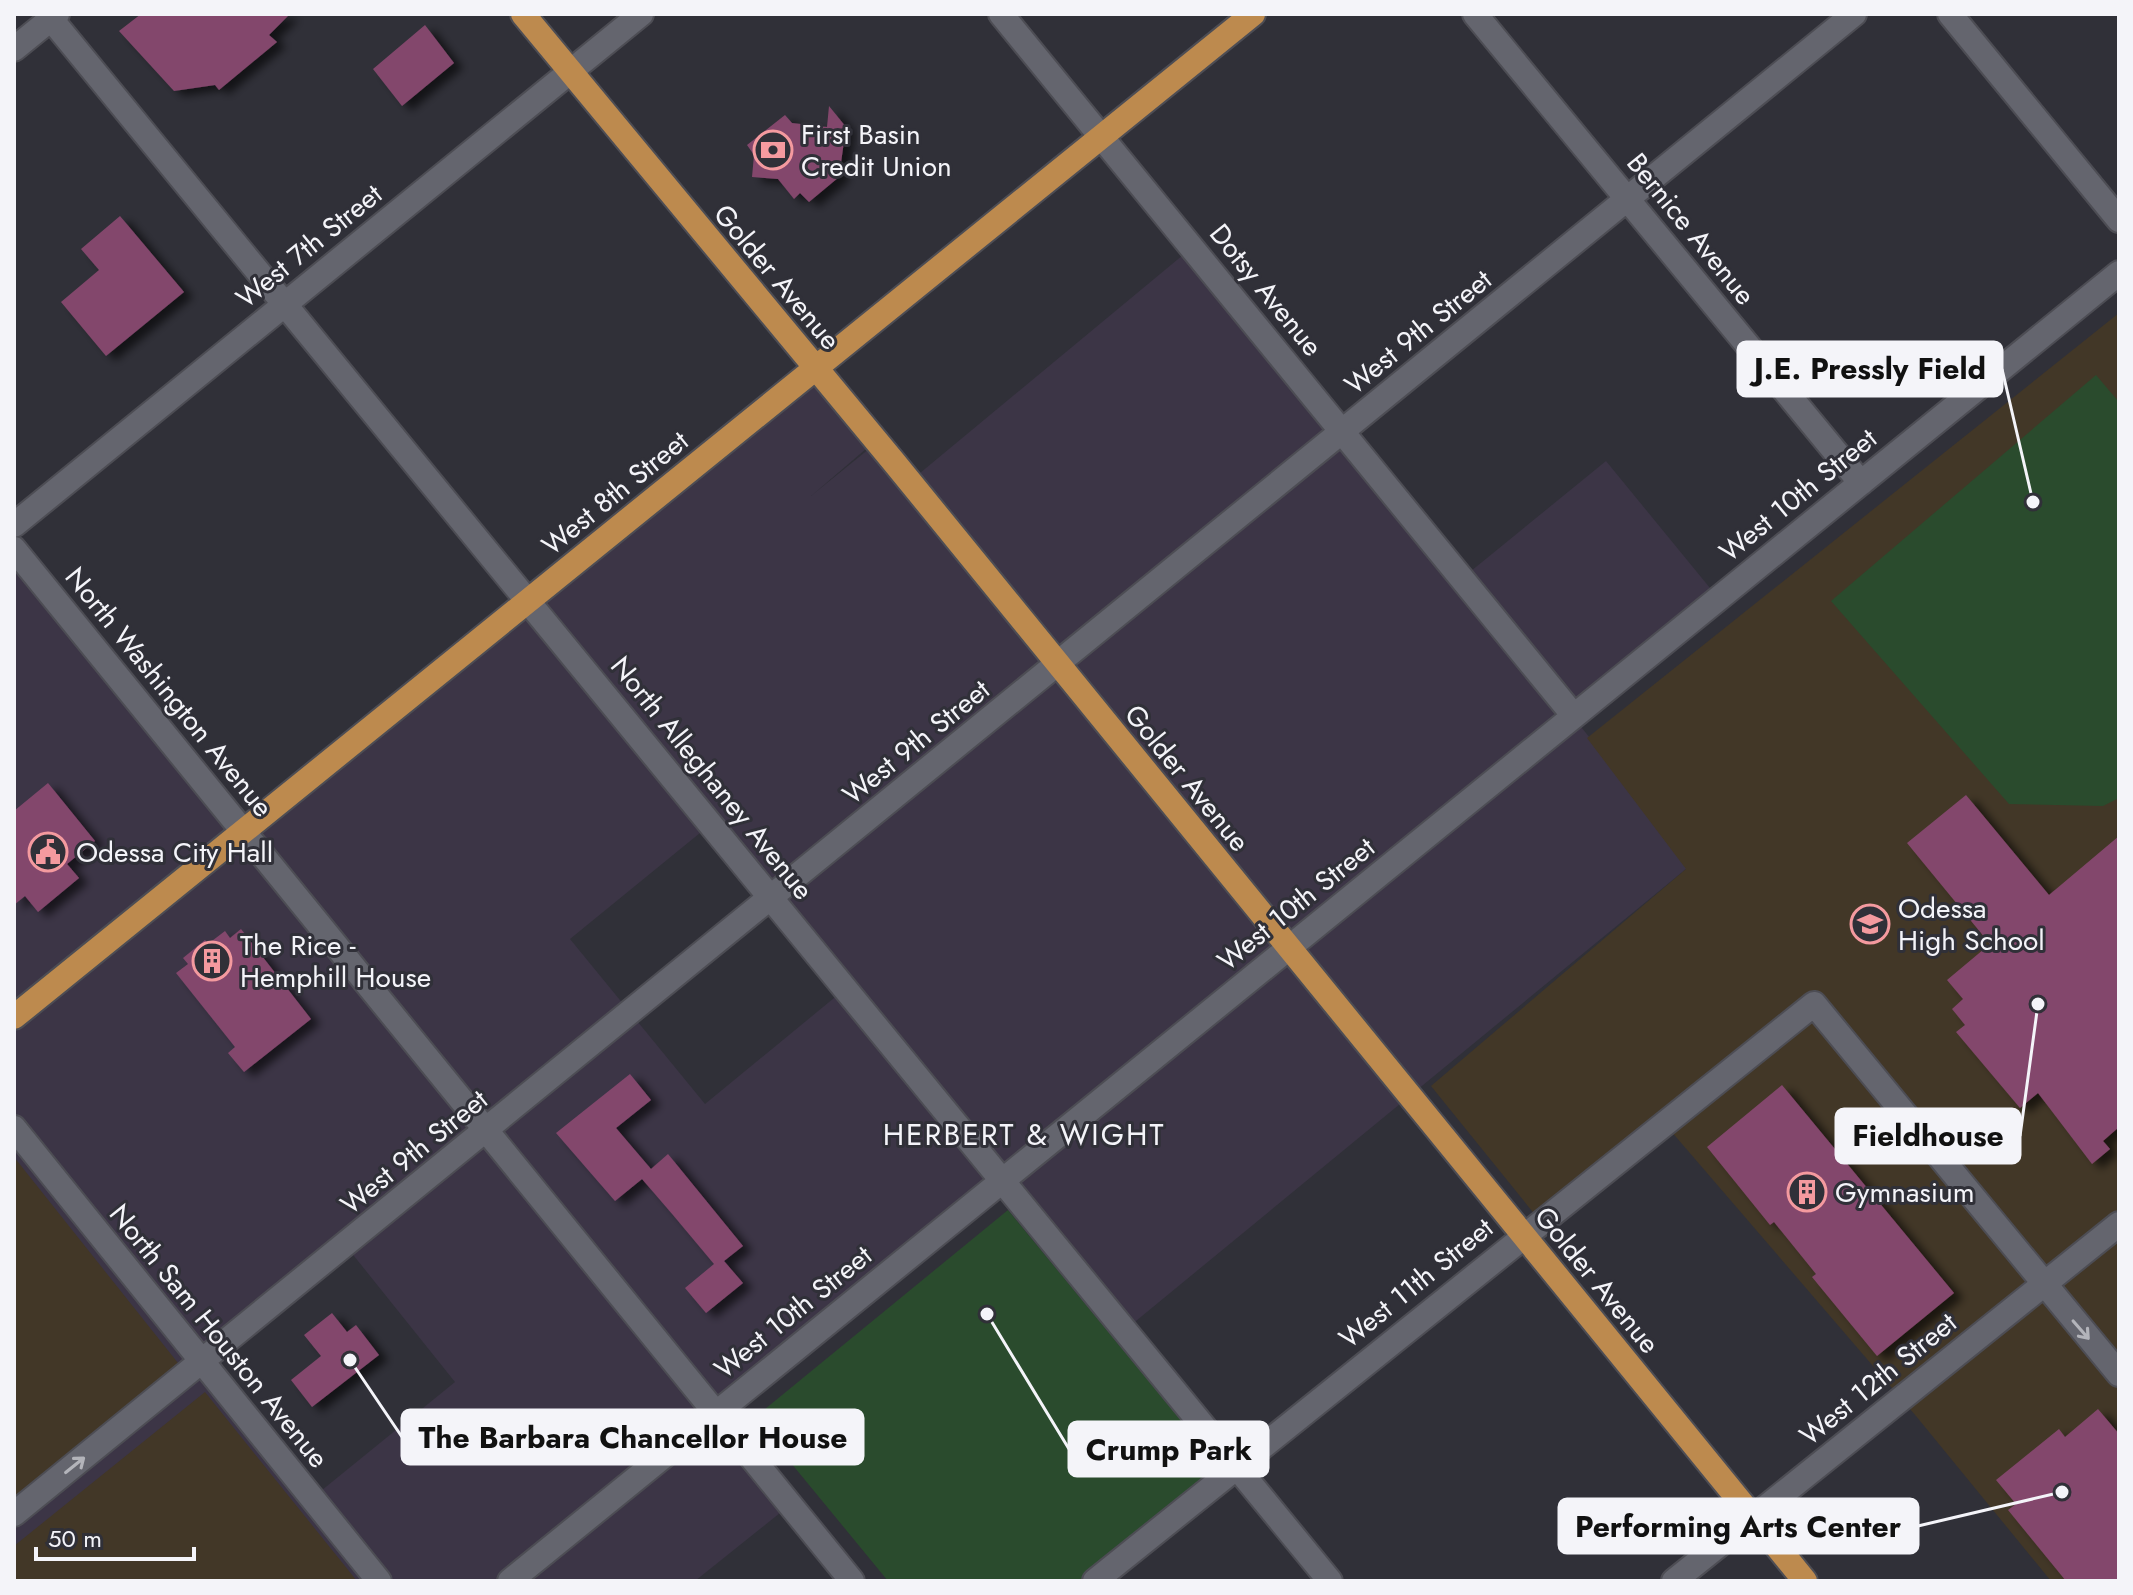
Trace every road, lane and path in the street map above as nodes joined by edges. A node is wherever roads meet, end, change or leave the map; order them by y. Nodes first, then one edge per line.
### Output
1 (523, 14) edge
2 (641, 14) edge
3 (1001, 14) edge
4 (1253, 14) edge
5 (1475, 14) edge
6 (1854, 14) edge
7 (1950, 14) edge
8 (51, 16) edge
9 (14, 49) edge
10 (570, 72) junction
11 (1102, 137) junction
12 (1627, 200) junction
13 (2119, 220) edge
14 (2119, 273) edge
15 (284, 305) junction
16 (816, 371) junction
17 (1342, 432) junction
18 (1861, 483) junction
19 (14, 525) edge
20 (14, 549) edge
21 (529, 601) junction
22 (1057, 666) junction
23 (1574, 716) junction
24 (244, 832) junction
25 (772, 899) junction
26 (1288, 949) junction
27 (14, 1017) edge
28 (14, 1128) edge
29 (485, 1133) junction
30 (1003, 1180) junction
31 (2119, 1224) edge
32 (1522, 1235) junction
33 (2042, 1285) junction
34 (201, 1363) junction
35 (2119, 1374) edge
36 (715, 1414) junction
37 (1237, 1467) junction
38 (14, 1514) edge
39 (1753, 1517) junction
40 (379, 1581) edge
41 (510, 1581) edge
42 (852, 1581) edge
43 (1095, 1581) edge
44 (1330, 1581) edge
45 (1674, 1581) edge
46 (1805, 1581) edge

1 - 10 main road, Golder Avenue
2 - 10 street, West 7th Street
3 - 11 street, Dotsy Avenue
4 - 11 main road, West 8th Street
5 - 12 street, Bernice Avenue
6 - 12 street, West 9th Street
7 - 13 street
8 - 9 street
8 - 15 street, North Alleghaney Avenue
10 - 15 street, West 7th Street
10 - 16 main road, Golder Avenue
11 - 16 main road, West 8th Street
11 - 17 street, Dotsy Avenue
12 - 17 street, West 9th Street
12 - 18 street, Bernice Avenue
14 - 18 street, West 10th Street
15 - 19 street, West 7th Street
15 - 21 street, North Alleghaney Avenue
16 - 21 main road, West 8th Street
16 - 22 main road, Golder Avenue
17 - 22 street, West 9th Street
17 - 23 street, Dotsy Avenue
18 - 23 street, West 10th Street
20 - 24 street, North Washington Avenue
21 - 24 main road, West 8th Street
21 - 25 street, North Alleghaney Avenue
22 - 25 street, West 9th Street
22 - 26 main road, Golder Avenue
23 - 26 street, West 10th Street
24 - 27 main road, West 8th Street
24 - 29 street, North Washington Avenue
25 - 29 street, West 9th Street
25 - 30 street, North Alleghaney Avenue
26 - 30 street, West 10th Street
26 - 32 main road, Golder Avenue
28 - 34 street, North Sam Houston Avenue
29 - 34 street, West 9th Street
29 - 36 street, North Washington Avenue
30 - 36 street, West 10th Street
30 - 37 street, North Alleghaney Avenue
31 - 33 street, West 12th Street
32 - 33 street, West 11th Street
32 - 37 street, West 11th Street
32 - 39 main road, Golder Avenue
33 -> 35 street
33 - 39 street, West 12th Street
38 -> 34 street, West 9th Street
34 - 40 street, North Sam Houston Avenue
36 - 41 street, West 10th Street
36 - 42 street, North Washington Avenue
37 - 43 street, West 11th Street
37 - 44 street, North Alleghaney Avenue
39 - 45 street, West 12th Street
39 - 46 main road, Golder Avenue

